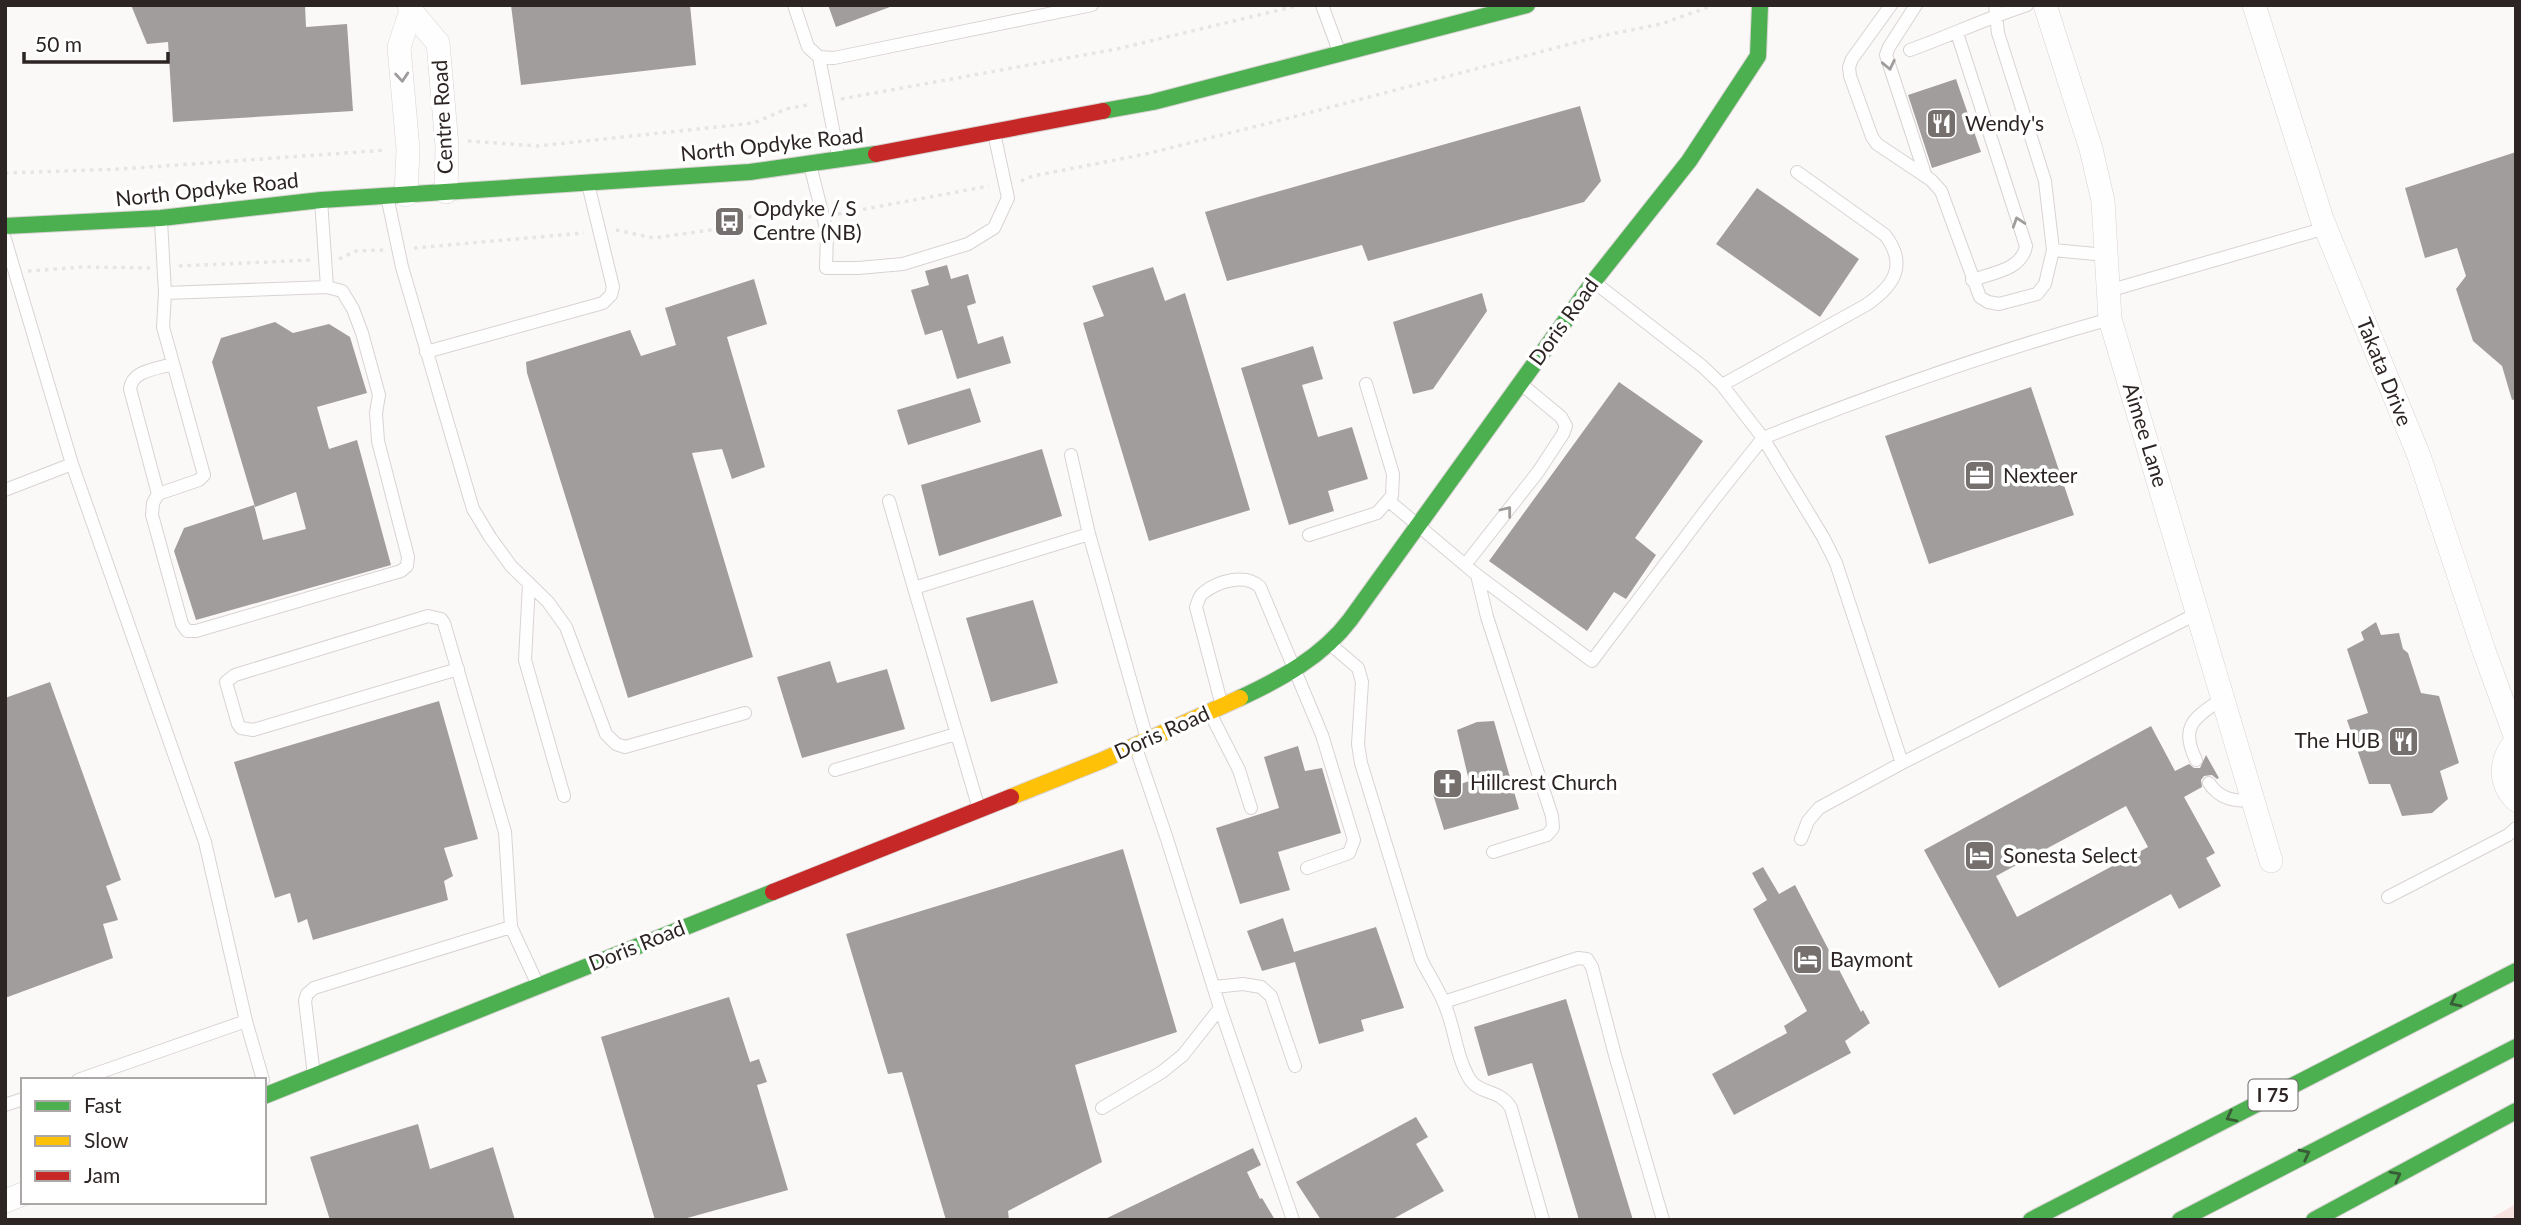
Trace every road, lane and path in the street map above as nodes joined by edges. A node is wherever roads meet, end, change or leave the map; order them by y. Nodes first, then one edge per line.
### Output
1 (794, 5) edge
2 (1093, 5) edge
3 (1300, 5) edge
4 (1322, 5) edge
5 (1527, 5) edge
6 (1714, 5) edge
7 (1760, 5) edge
8 (1891, 5) edge
9 (1916, 5) edge
10 (2027, 5) edge
11 (2045, 5) edge
12 (2254, 5) edge
13 (410, 8) edge
14 (1699, 8) edge
15 (1995, 10) edge
16 (1957, 33) junction
17 (1910, 50) dead end
18 (1340, 54) junction
19 (819, 57) junction
20 (827, 101) junction
21 (994, 133) junction
22 (447, 146) junction
23 (408, 149) junction
24 (839, 162) junction
25 (810, 164) junction
26 (1797, 172) dead end
27 (5, 173) edge
28 (1926, 177) junction
29 (1021, 181) dead end
30 (588, 183) junction
31 (988, 186) dead end
32 (446, 192) junction
33 (397, 195) junction
34 (321, 200) junction
35 (809, 214) dead end
36 (837, 214) dead end
37 (161, 218) junction
38 (5, 226) edge
39 (2326, 228) junction
40 (615, 230) dead end
41 (583, 233) dead end
42 (5, 239) edge
43 (414, 248) dead end
44 (2053, 250) junction
45 (382, 251) dead end
46 (2106, 255) junction
47 (338, 259) dead end
48 (313, 260) dead end
49 (179, 266) dead end
50 (148, 268) dead end
51 (29, 271) dead end
52 (1972, 280) junction
53 (1594, 281) junction
54 (327, 287) junction
55 (2108, 291) junction
56 (165, 293) junction
57 (2110, 319) junction
58 (426, 352) junction
59 (173, 364) junction
60 (1520, 383) junction
61 (1366, 384) dead end
62 (1722, 385) junction
63 (1763, 438) junction
64 (1070, 455) dead end
65 (72, 464) junction
66 (5, 490) edge
67 (158, 494) junction
68 (889, 501) dead end
69 (1389, 501) junction
70 (1418, 524) junction
71 (1089, 534) junction
72 (1309, 535) dead end
73 (1465, 565) junction
74 (1477, 575) junction
75 (529, 583) junction
76 (914, 588) junction
77 (2199, 613) junction
78 (1329, 644) junction
79 (1295, 668) junction
80 (458, 669) junction
81 (2223, 698) junction
82 (1216, 710) junction
83 (745, 713) dead end
84 (956, 734) junction
85 (2516, 739) edge
86 (1141, 742) junction
87 (2196, 761) dead end
88 (1902, 763) junction
89 (835, 769) dead end
90 (2209, 783) dead end
91 (564, 796) dead end
92 (2516, 800) edge
93 (2253, 801) junction
94 (1251, 808) dead end
95 (979, 810) junction
96 (2516, 828) edge
97 (1801, 839) dead end
98 (1493, 852) dead end
99 (2271, 861) dead end
100 (1307, 868) dead end
101 (2388, 897) dead end
102 (511, 927) junction
103 (2516, 971) edge
104 (538, 986) junction
105 (1214, 987) junction
106 (1444, 1002) junction
107 (1220, 1009) junction
108 (246, 1021) junction
109 (2516, 1047) edge
110 (1295, 1066) dead end
111 (314, 1076) junction
112 (84, 1078) edge
113 (262, 1078) edge
114 (266, 1088) edge
115 (1102, 1108) dead end
116 (2516, 1111) edge
117 (1293, 1220) edge
118 (1544, 1220) edge
119 (1663, 1220) edge
120 (2031, 1220) edge
121 (2180, 1220) edge
122 (2314, 1220) edge

1 - 19 lane
2 - 19 lane
3 - 20 path
4 - 18 lane
5 - 18 main road, North Opdyke Road
6 - 14 path
7 - 53 main road, Doris Road
8 - 28 lane
9 -> 28 lane
10 - 15 lane
11 - 46 street, Aimee Lane
12 - 39 street, Takata Drive
13 - 22 street, Centre Road
13 -> 23 street, Centre Road
14 - 29 path
15 - 16 lane
15 - 44 lane
16 - 17 lane
52 -> 16 lane
18 - 21 main road, North Opdyke Road
19 - 20 lane
20 - 22 path
20 - 24 lane
21 - 24 main road, North Opdyke Road
21 - 25 lane
22 - 32 street, Centre Road
23 - 27 path
23 - 33 street, Centre Road
24 - 25 main road, North Opdyke Road
25 - 30 main road, North Opdyke Road
26 - 62 lane
28 - 52 lane
30 - 32 main road, North Opdyke Road
30 - 58 lane
31 - 36 path
32 - 33 main road, North Opdyke Road
33 - 34 main road, North Opdyke Road
33 - 58 lane
34 - 37 main road, North Opdyke Road
34 - 54 lane
35 - 40 path
37 - 38 main road, North Opdyke Road
37 - 56 lane
39 - 55 lane
39 - 85 street, Takata Drive
41 - 43 path
42 - 65 lane
44 - 46 lane
44 - 52 lane
45 - 47 path
46 - 55 street, Aimee Lane
48 - 49 path
50 - 51 path
53 - 60 main road, Doris Road
53 - 62 lane
54 - 56 lane
54 - 67 lane
55 - 57 street, Aimee Lane
56 - 59 lane
57 - 63 lane
57 - 77 street, Aimee Lane
58 - 75 lane
59 - 67 lane
59 - 67 lane
60 - 70 main road, Doris Road
73 -> 60 lane
61 - 69 lane
62 - 63 lane
63 - 74 lane
63 - 88 lane
64 - 71 lane
65 - 66 lane
65 - 108 lane
68 - 76 lane
69 - 70 lane
69 - 72 lane
70 - 73 lane
70 - 78 main road, Doris Road
71 - 76 lane
71 - 86 lane
73 - 74 lane
74 - 98 lane
75 - 83 lane
75 - 91 lane
76 - 84 lane
77 - 81 street, Aimee Lane
77 - 88 lane
78 - 79 main road, Doris Road
78 - 106 lane
79 - 82 main road, Doris Road
79 - 82 lane
79 - 100 lane
80 - 80 lane
80 - 102 lane
81 - 87 lane
81 - 93 street, Aimee Lane
82 - 86 main road, Doris Road
82 - 94 lane
84 - 89 lane
84 - 95 lane
85 - 92 street
86 - 95 main road, Doris Road
86 - 105 lane
88 - 97 lane
90 - 93 lane
93 - 99 street, Aimee Lane
95 - 104 main road, Doris Road
96 - 101 lane
102 - 104 lane
102 - 111 lane
103 -> 120 main road, I 75
104 - 111 main road, Doris Road
105 - 107 lane
105 - 110 lane
106 - 118 lane
106 - 119 lane
107 - 115 lane
107 - 117 lane
108 - 112 lane
108 - 113 lane
121 -> 109 main road
111 - 114 main road, Doris Road
122 -> 116 main road

